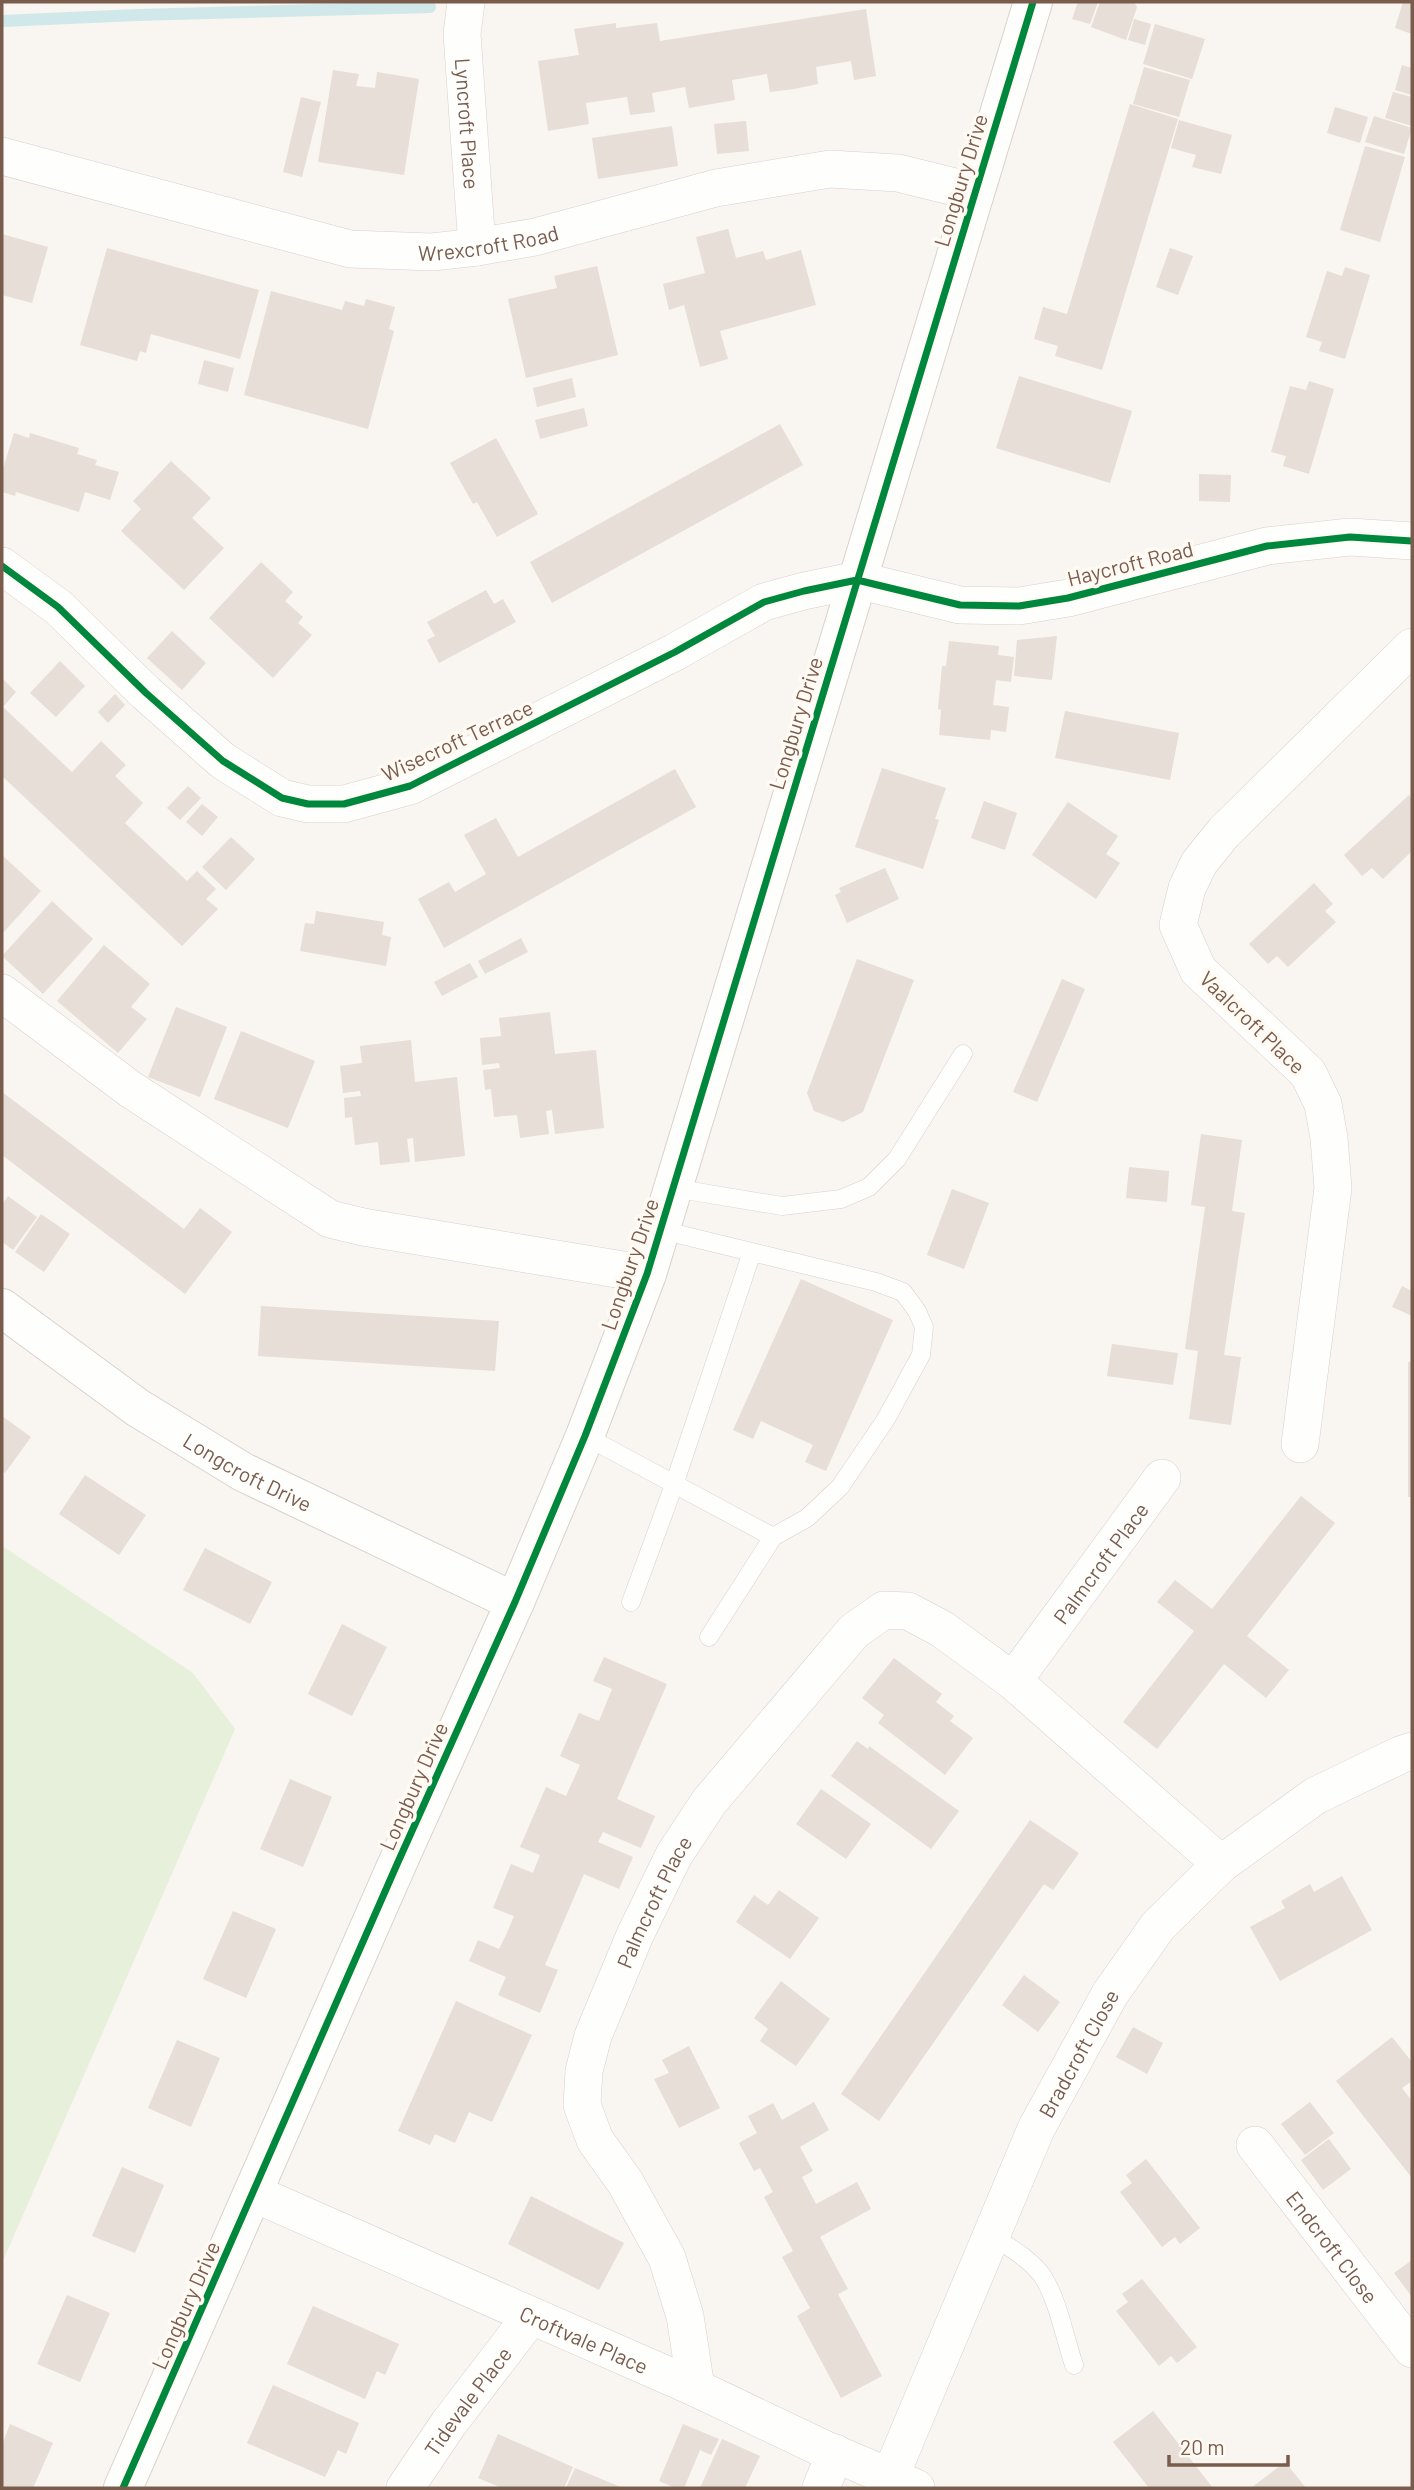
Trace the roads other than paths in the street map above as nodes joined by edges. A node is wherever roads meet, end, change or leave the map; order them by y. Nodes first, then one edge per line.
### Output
1 (466, 2) edge
2 (1032, 2) edge
3 (2, 156) edge
4 (975, 192) junction
5 (477, 247) junction
6 (1412, 541) edge
7 (2, 566) edge
8 (857, 580) junction
9 (1412, 647) edge
10 (2, 993) edge
11 (963, 1055) dead end
12 (673, 1188) junction
13 (661, 1230) junction
14 (752, 1252) junction
15 (647, 1275) junction
16 (2, 1308) edge
17 (585, 1436) junction
18 (1300, 1444) dead end
19 (1162, 1478) dead end
20 (674, 1485) junction
21 (773, 1537) junction
22 (515, 1602) junction
23 (631, 1602) dead end
24 (709, 1637) dead end
25 (1013, 1681) junction
26 (1412, 1751) edge
27 (1221, 1864) junction
28 (1255, 2145) dead end
29 (253, 2193) junction
30 (991, 2235) junction
31 (531, 2316) junction
32 (1412, 2348) edge
33 (1074, 2365) dead end
34 (696, 2388) junction
35 (835, 2454) junction
36 (903, 2482) edge
37 (123, 2488) edge
38 (405, 2488) edge
39 (821, 2488) edge

1 - 5 street, Lyncroft Place
2 - 4 street, Longbury Drive
3 - 5 street, Wrexcroft Road
4 - 5 street, Wrexcroft Road
4 - 8 street, Longbury Drive
6 - 8 street, Haycroft Road
7 - 8 street, Wisecroft Terrace
8 - 12 street, Longbury Drive
9 - 18 street, Vaalcroft Place
10 - 15 street
11 - 12 lane
12 - 13 street, Longbury Drive
13 - 14 lane
13 - 15 street, Longbury Drive
14 - 20 lane
14 - 21 lane
15 - 17 street, Longbury Drive
16 - 22 street, Longcroft Drive
17 - 20 lane
17 - 22 street, Longbury Drive
19 - 25 street, Palmcroft Place
20 - 21 lane
20 - 23 lane
21 - 24 lane
22 - 29 street, Longbury Drive
25 - 27 street, Palmcroft Place
25 - 34 street, Palmcroft Place
26 - 27 street, Bradcroft Close
27 - 30 street, Bradcroft Close
28 - 32 street, Endcroft Close
29 - 31 street, Croftvale Place
29 - 37 street, Longbury Drive
30 - 33 lane
30 - 36 street, Bradcroft Close
31 - 34 street, Croftvale Place
31 - 38 street, Tidevale Place
34 - 35 street, Croftvale Place
35 - 36 street, Croftvale Place
35 - 39 street

